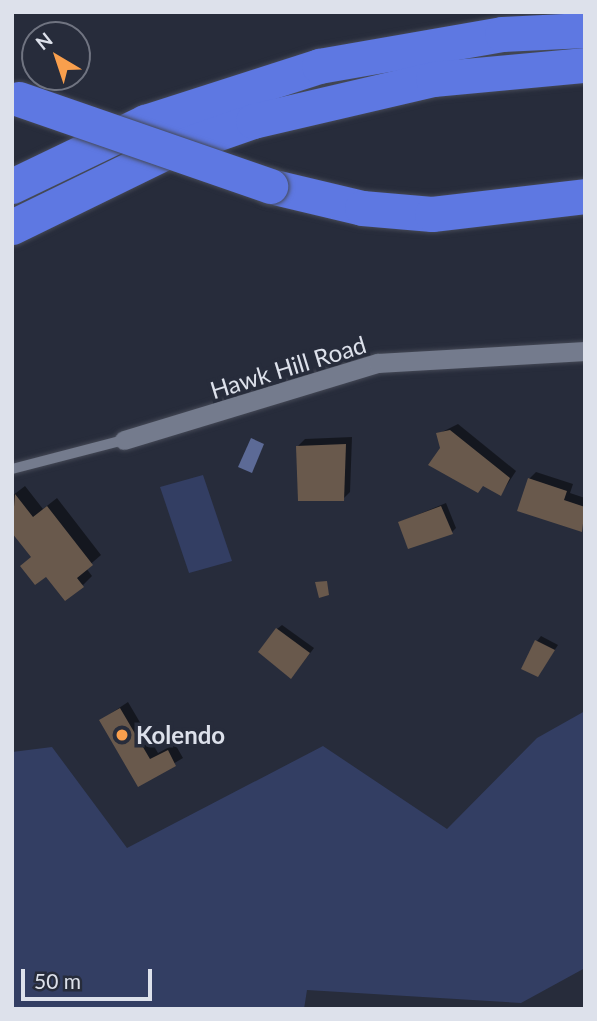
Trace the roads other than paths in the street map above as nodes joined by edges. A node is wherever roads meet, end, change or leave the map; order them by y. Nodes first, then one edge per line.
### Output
1 (585, 30) edge
2 (585, 65) edge
3 (16, 98) edge
4 (12, 186) edge
5 (585, 196) edge
6 (12, 227) edge
7 (585, 351) edge
8 (124, 440) joint
9 (12, 469) edge

1 - 4 highway
2 - 6 highway
3 - 5 highway, bridge
7 - 8 street, Hawk Hill Road
8 - 9 lane, Hawk Hill Road

